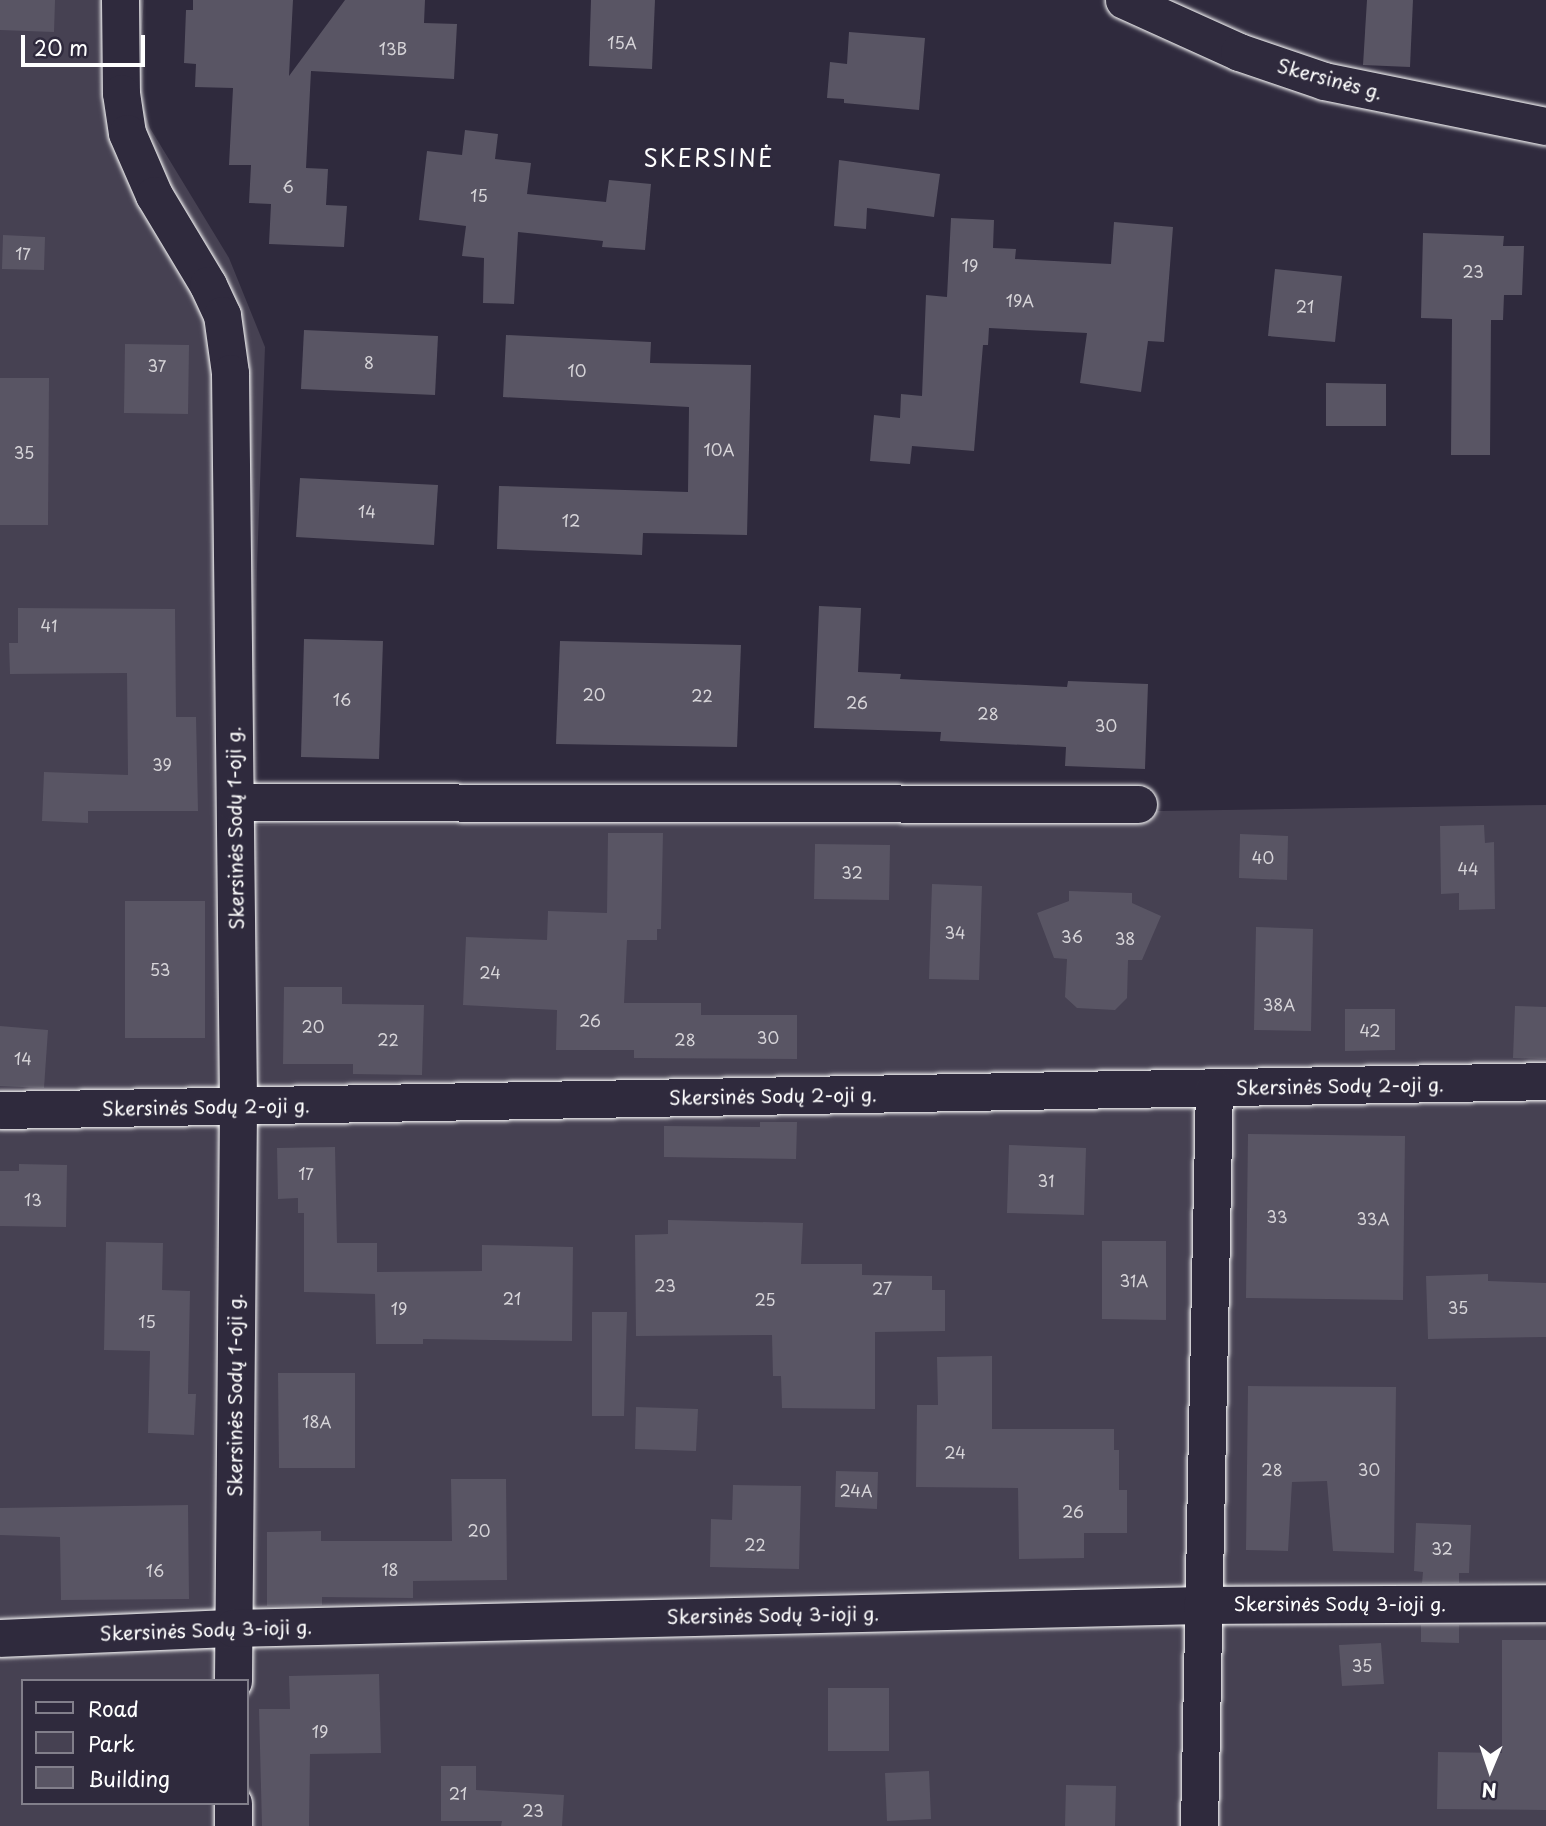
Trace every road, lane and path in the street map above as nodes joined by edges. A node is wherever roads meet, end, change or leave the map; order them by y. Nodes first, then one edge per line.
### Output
1 (120, 0) edge
2 (1124, 0) edge
3 (1546, 127) edge
4 (235, 802) junction
5 (1138, 804) dead end
6 (1546, 1081) edge
7 (1214, 1088) junction
8 (238, 1106) junction
9 (0, 1110) edge
10 (1546, 1603) edge
11 (1202, 1605) junction
12 (233, 1628) junction
13 (0, 1638) edge
14 (233, 1679) edge
15 (233, 1805) edge
16 (233, 1826) edge
17 (1199, 1826) edge

1 - 4 street, Skersinės Sodų 1-oji g.
2 - 3 street, Skersinės g.
4 - 5 street
4 - 8 street, Skersinės Sodų 1-oji g.
6 - 7 street, Skersinės Sodų 2-oji g.
7 - 8 street, Skersinės Sodų 2-oji g.
7 - 11 street
8 - 9 street, Skersinės Sodų 2-oji g.
8 - 12 street, Skersinės Sodų 1-oji g.
10 - 11 street, Skersinės Sodų 3-ioji g.
11 - 12 street, Skersinės Sodų 3-ioji g.
11 - 17 street
12 - 13 street, Skersinės Sodų 3-ioji g.
12 - 14 street, Skersinės Sodų 1-oji g.
15 - 16 street

